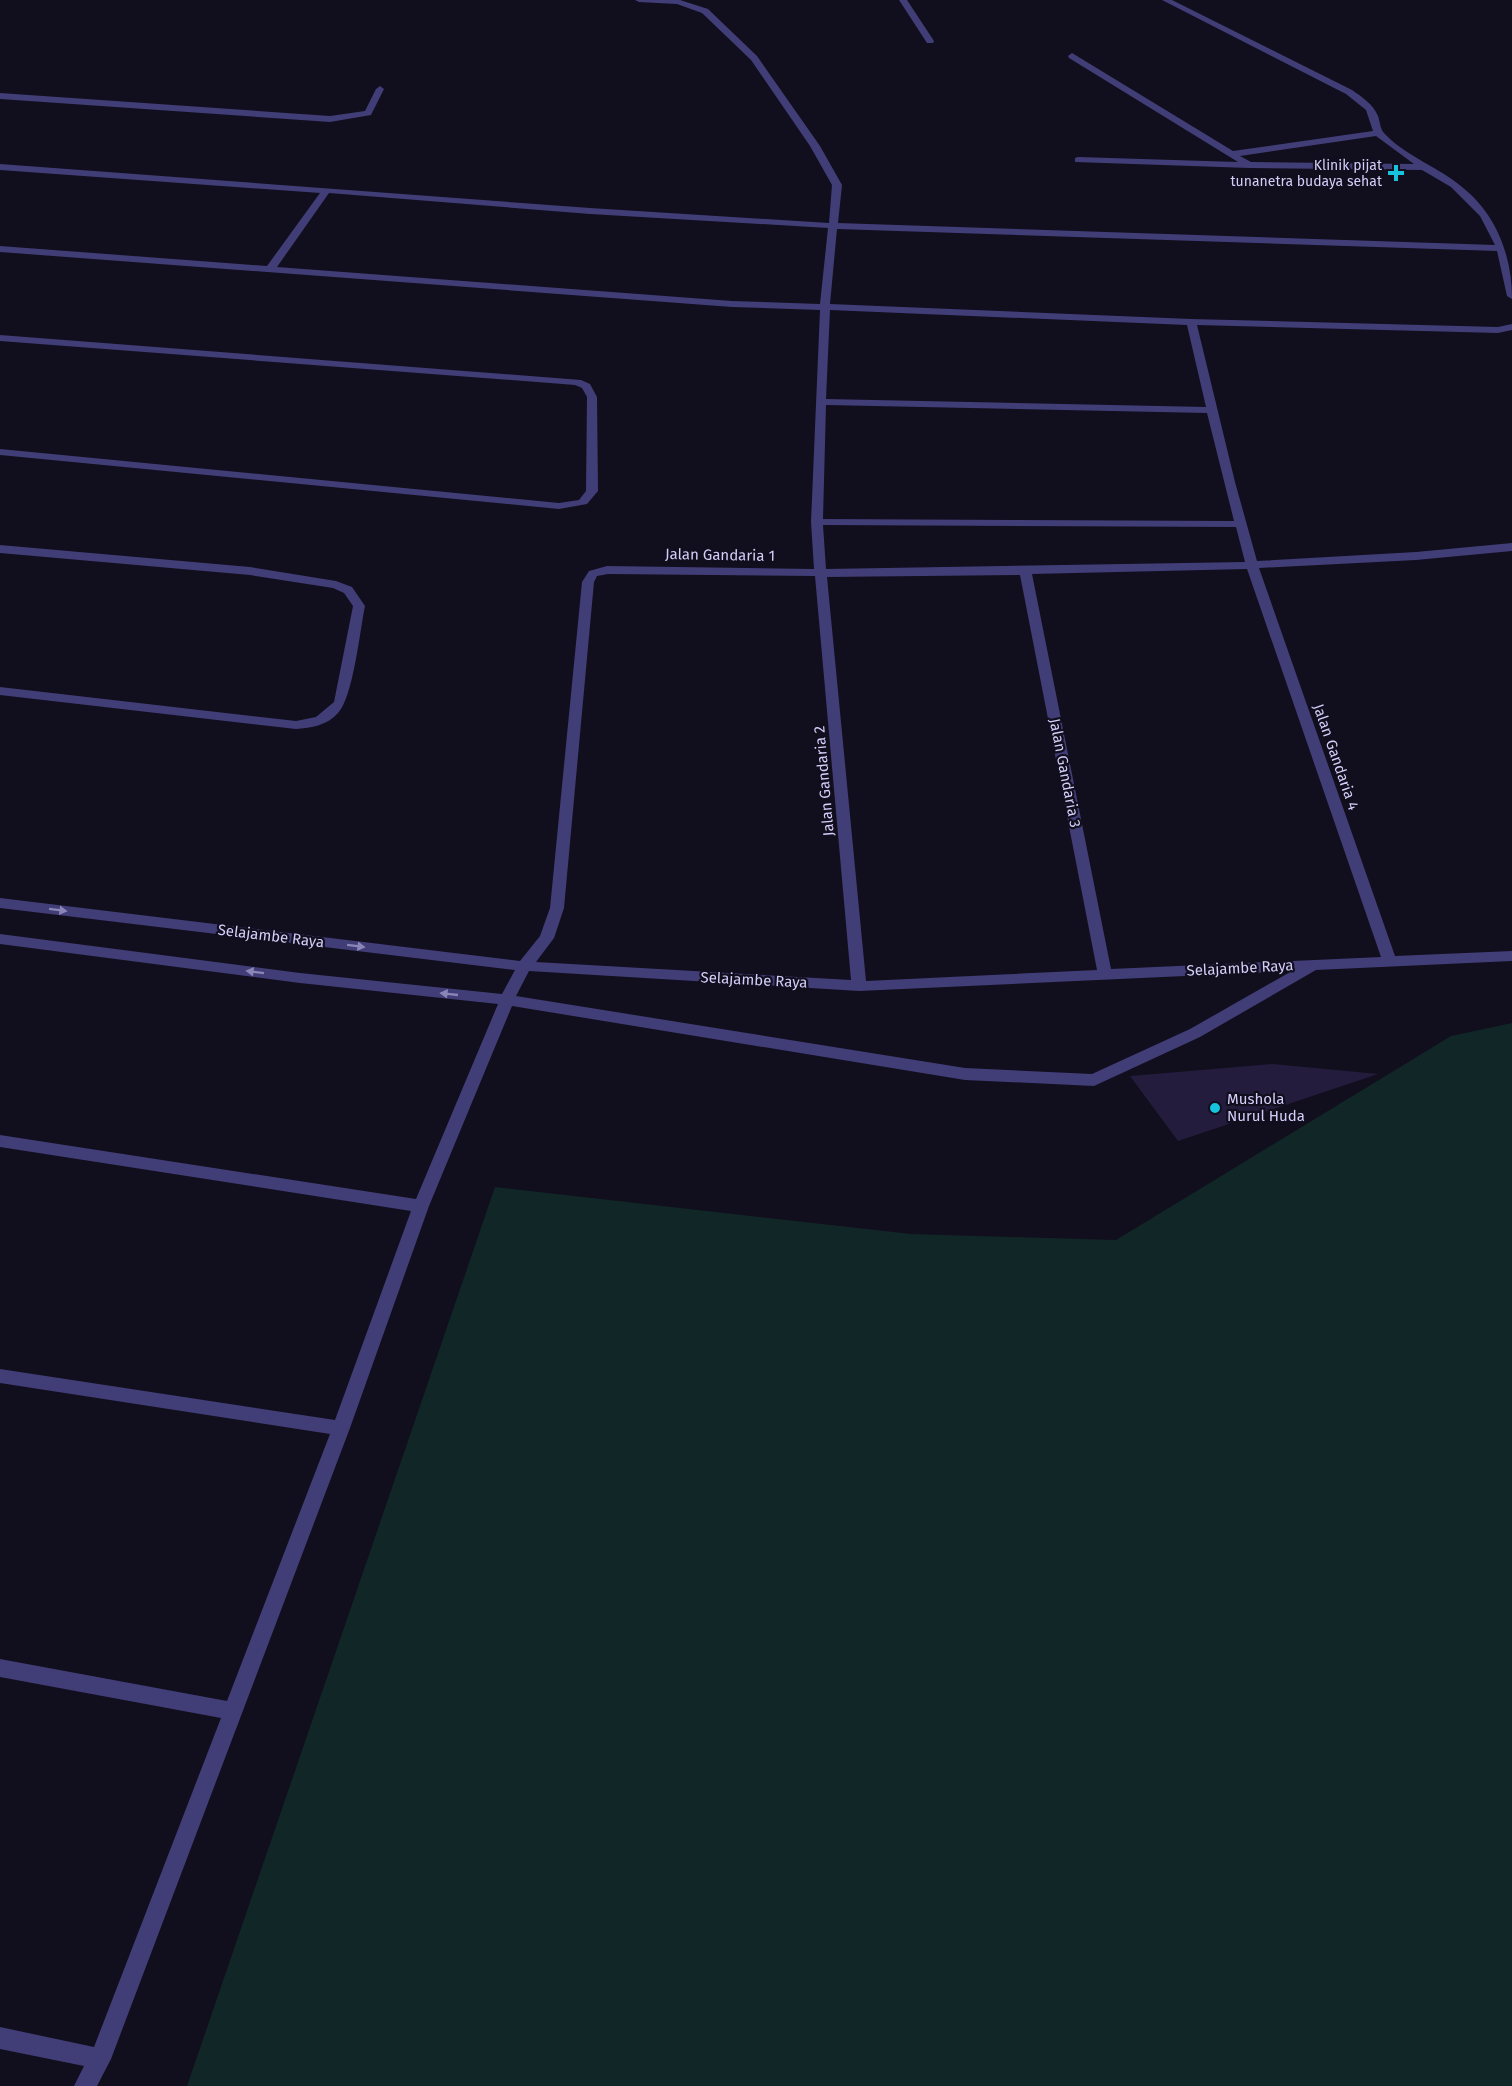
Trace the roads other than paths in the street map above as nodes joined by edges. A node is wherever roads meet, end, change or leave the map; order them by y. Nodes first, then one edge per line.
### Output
1 (639, 0) edge
2 (903, 0) edge
3 (1166, 0) edge
4 (930, 40) dead end
5 (1072, 56) dead end
6 (380, 89) dead end
7 (0, 96) edge
8 (1378, 133) junction
9 (1232, 154) junction
10 (1078, 160) dead end
11 (1249, 165) junction
12 (0, 167) edge
13 (1424, 167) junction
14 (327, 190) junction
15 (834, 226) junction
16 (1501, 248) junction
17 (0, 249) edge
18 (270, 269) junction
19 (1512, 296) edge
20 (825, 308) junction
21 (1191, 322) junction
22 (1512, 327) edge
23 (0, 338) edge
24 (821, 402) junction
25 (1212, 410) junction
26 (0, 452) edge
27 (817, 522) junction
28 (1240, 524) junction
29 (1512, 547) edge
30 (0, 549) edge
31 (1252, 565) junction
32 (1025, 571) junction
33 (821, 573) junction
34 (0, 691) edge
35 (0, 903) edge
36 (0, 939) edge
37 (1512, 956) edge
38 (1389, 960) junction
39 (1314, 964) junction
40 (524, 966) junction
41 (1105, 975) junction
42 (859, 986) junction
43 (507, 1000) junction
44 (0, 1141) edge
45 (421, 1206) junction
46 (0, 1376) edge
47 (341, 1428) junction
48 (0, 1668) edge
49 (234, 1711) junction
50 (0, 2038) edge
51 (100, 2059) junction
52 (85, 2086) edge

1 - 15 street, Jalan Gandaria 2
2 - 4 street
3 - 8 street
5 - 9 street
6 - 7 street
8 - 9 street
8 - 13 street
9 - 11 street
10 - 11 street
11 - 13 street
12 - 14 street
13 - 16 street
14 - 15 street
14 - 18 street
15 - 16 street
15 - 20 street, Jalan Gandaria 2
16 - 19 street
17 - 18 street
18 - 20 street
20 - 21 street
20 - 24 street, Jalan Gandaria 2
21 - 22 street
21 - 25 street, Jalan Gandaria 4
23 - 26 street
24 - 25 street
24 - 27 street, Jalan Gandaria 2
25 - 28 street, Jalan Gandaria 4
27 - 28 street
27 - 33 street, Jalan Gandaria 2
28 - 31 street, Jalan Gandaria 4
29 - 31 street, Jalan Gandaria 1
30 - 34 street
31 - 32 street, Jalan Gandaria 1
31 - 38 street, Jalan Gandaria 4
32 - 33 street, Jalan Gandaria 1
32 - 41 street, Jalan Gandaria 3
33 - 40 street, Jalan Gandaria 1
33 - 42 street, Jalan Gandaria 2
35 -> 40 street, Selajambe Raya
43 -> 36 street
37 - 38 street, Selajambe Raya
38 - 39 street, Selajambe Raya
39 - 41 street, Selajambe Raya
39 - 43 street
40 - 42 street, Selajambe Raya
40 - 43 street
41 - 42 street, Selajambe Raya
43 - 45 street
44 - 45 street
45 - 47 street
46 - 47 street
47 - 49 street
48 - 49 street
49 - 51 street
50 - 51 street
51 - 52 street

